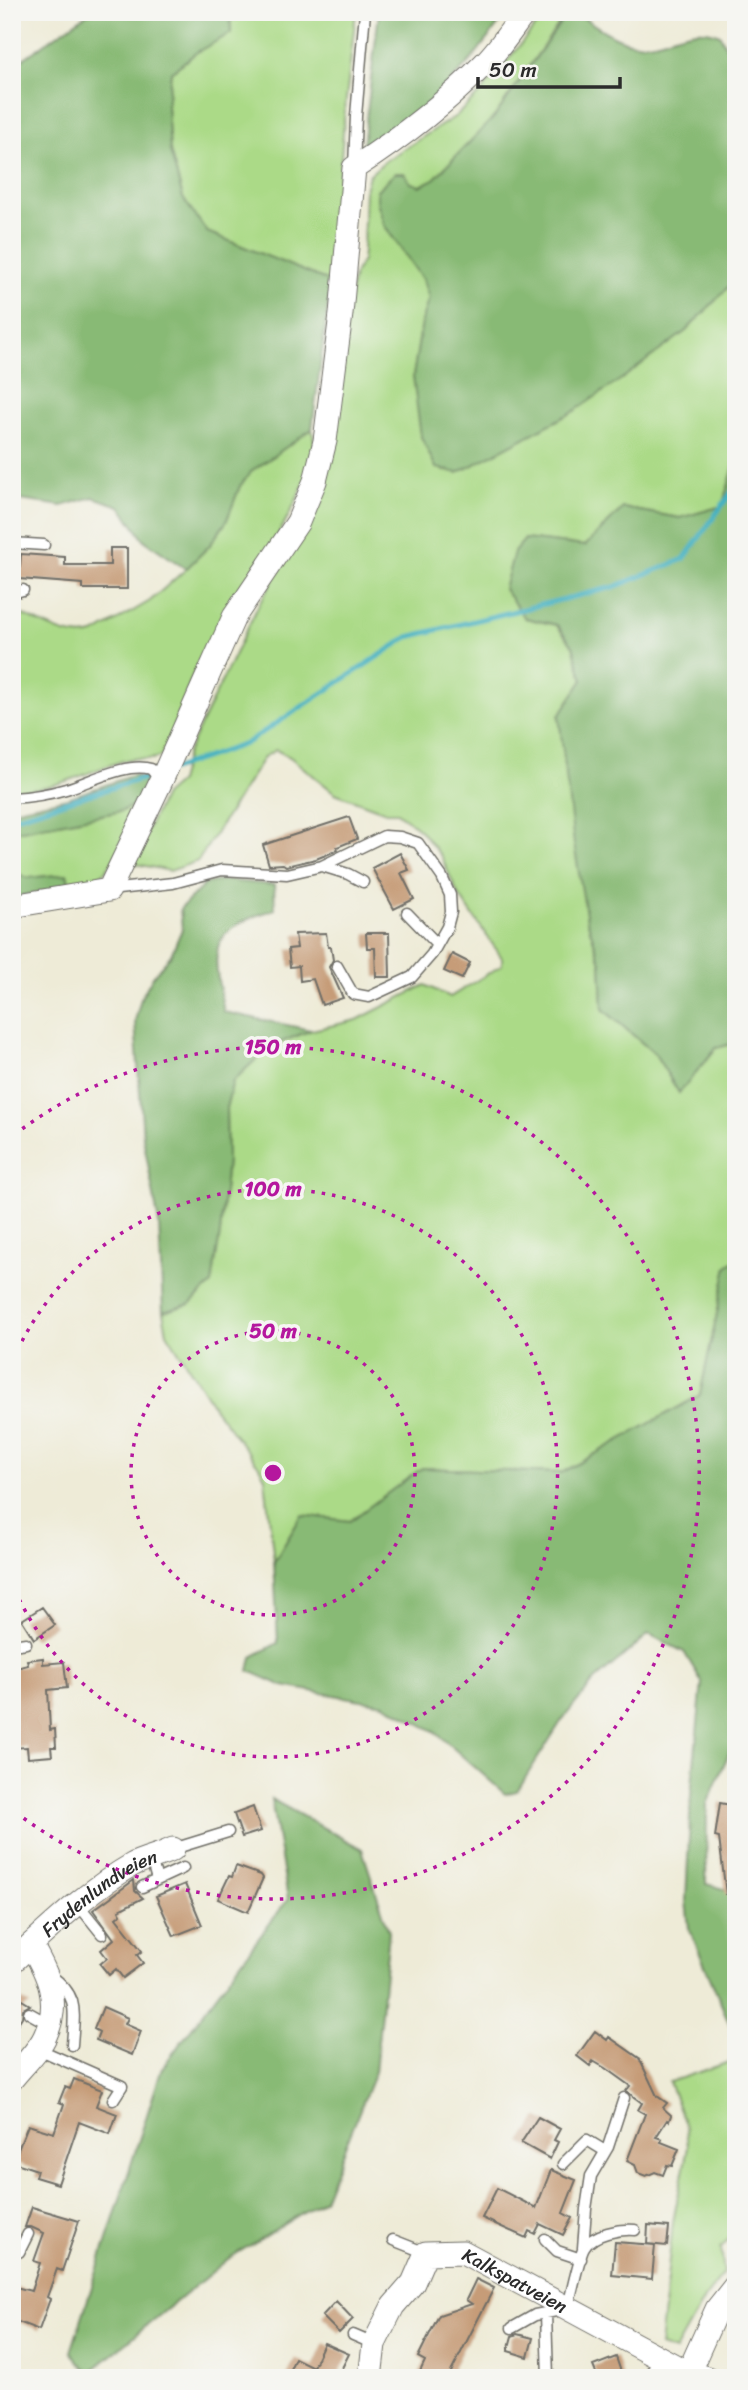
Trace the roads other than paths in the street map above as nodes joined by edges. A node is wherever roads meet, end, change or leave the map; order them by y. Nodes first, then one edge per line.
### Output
1 (365, 12) edge
2 (525, 12) edge
3 (354, 168) junction
4 (12, 543) edge
5 (44, 545) dead end
6 (161, 780) junction
7 (12, 797) edge
8 (322, 866) junction
9 (363, 882) dead end
10 (109, 890) junction
11 (12, 906) edge
12 (407, 913) dead end
13 (437, 944) junction
14 (337, 966) dead end
15 (26, 1643) dead end
16 (12, 1645) edge
17 (228, 1832) dead end
18 (178, 1858) joint
19 (154, 1869) junction
20 (142, 1887) dead end
21 (77, 1903) junction
22 (102, 1934) dead end
23 (31, 1945) junction
24 (12, 1962) edge
25 (48, 1974) junction
26 (72, 2045) dead end
27 (36, 2048) junction
28 (12, 2079) edge
29 (624, 2098) dead end
30 (113, 2100) dead end
31 (605, 2151) junction
32 (563, 2164) dead end
33 (635, 2230) dead end
34 (28, 2234) dead end
35 (545, 2239) dead end
36 (393, 2240) dead end
37 (12, 2253) edge
38 (426, 2253) junction
39 (582, 2254) junction
40 (736, 2284) edge
41 (557, 2311) junction
42 (512, 2328) dead end
43 (353, 2335) dead end
44 (374, 2344) junction
45 (664, 2360) junction
46 (693, 2376) edge
47 (369, 2378) edge
48 (548, 2378) edge
49 (644, 2378) edge

1 - 3 lane
2 - 3 street
3 - 6 street
4 - 5 lane
6 - 7 lane
6 - 10 street
8 - 9 lane
8 - 10 lane
8 - 13 lane
10 - 11 street
12 - 13 lane
13 - 14 lane
15 - 16 lane
17 - 18 lane
18 - 19 street, Frydenlundveien
19 - 20 lane
19 - 21 street, Frydenlundveien
21 - 22 lane
21 - 23 street, Frydenlundveien
23 - 24 street, Frydenlundveien
23 - 25 street, Frydenlundveien
25 - 26 lane
25 - 27 street, Frydenlundveien
27 - 28 street, Frydenlundveien
27 - 30 lane
29 - 31 lane
31 - 32 lane
31 - 39 lane
33 - 39 lane
34 - 37 lane
35 - 39 lane
36 - 38 lane
38 - 41 street, Kalkspatveien
38 - 44 street
39 - 41 lane
40 - 46 street
41 - 42 lane
41 - 45 street, Kalkspatveien
41 - 48 lane
43 - 44 lane
44 - 47 street
45 - 46 street, Kalkspatveien
45 - 49 lane

